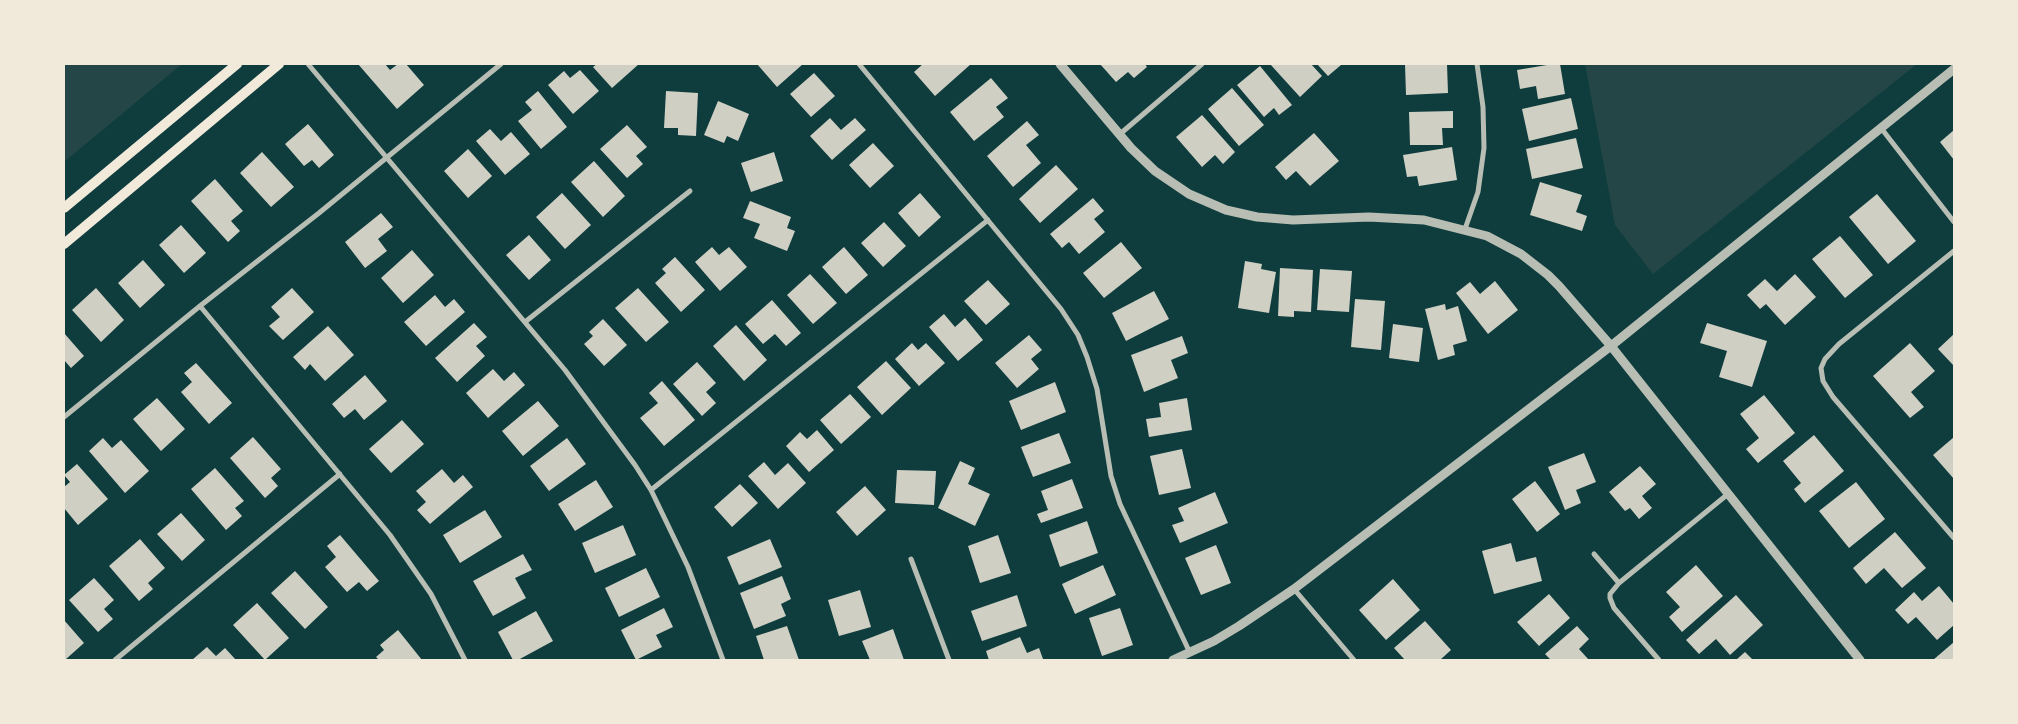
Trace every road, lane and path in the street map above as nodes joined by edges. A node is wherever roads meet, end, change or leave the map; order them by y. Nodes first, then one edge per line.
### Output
1 (238, 64) edge
2 (278, 64) edge
3 (308, 64) edge
4 (500, 64) edge
5 (859, 64) edge
6 (1060, 64) edge
7 (1202, 64) edge
8 (1477, 64) edge
9 (1954, 69) edge
10 (1881, 128) junction
11 (1120, 134) junction
12 (386, 157) junction
13 (690, 191) dead end
14 (64, 208) edge
15 (988, 220) junction
16 (1954, 222) edge
17 (1465, 229) junction
18 (64, 244) edge
19 (1954, 251) edge
20 (200, 306) junction
21 (525, 322) junction
22 (1611, 346) junction
23 (64, 416) edge
24 (340, 474) junction
25 (651, 490) junction
26 (1728, 494) junction
27 (1954, 538) edge
28 (1594, 554) dead end
29 (911, 559) dead end
30 (1619, 584) junction
31 (1294, 589) junction
32 (1190, 653) junction
33 (114, 660) edge
34 (464, 660) edge
35 (723, 660) edge
36 (949, 660) edge
37 (1173, 660) edge
38 (1354, 660) edge
39 (1658, 660) edge
40 (1860, 660) edge

1 - 14 main road
2 - 18 main road
3 - 12 street
4 - 12 street
5 - 15 street
6 - 11 street
7 - 11 street
8 - 17 street
9 - 10 street
10 - 16 street
10 - 22 street
11 - 17 street
12 - 20 street
12 - 21 street
13 - 21 street
15 - 25 street
15 - 32 street
17 - 22 street
19 - 27 street
20 - 23 street
20 - 24 street
21 - 25 street
22 - 26 street
22 - 31 street
24 - 33 street
24 - 34 street
25 - 35 street
26 - 30 street
26 - 40 street
28 - 30 street
29 - 36 street
30 - 39 street
31 - 32 street
31 - 38 street
32 - 37 street

